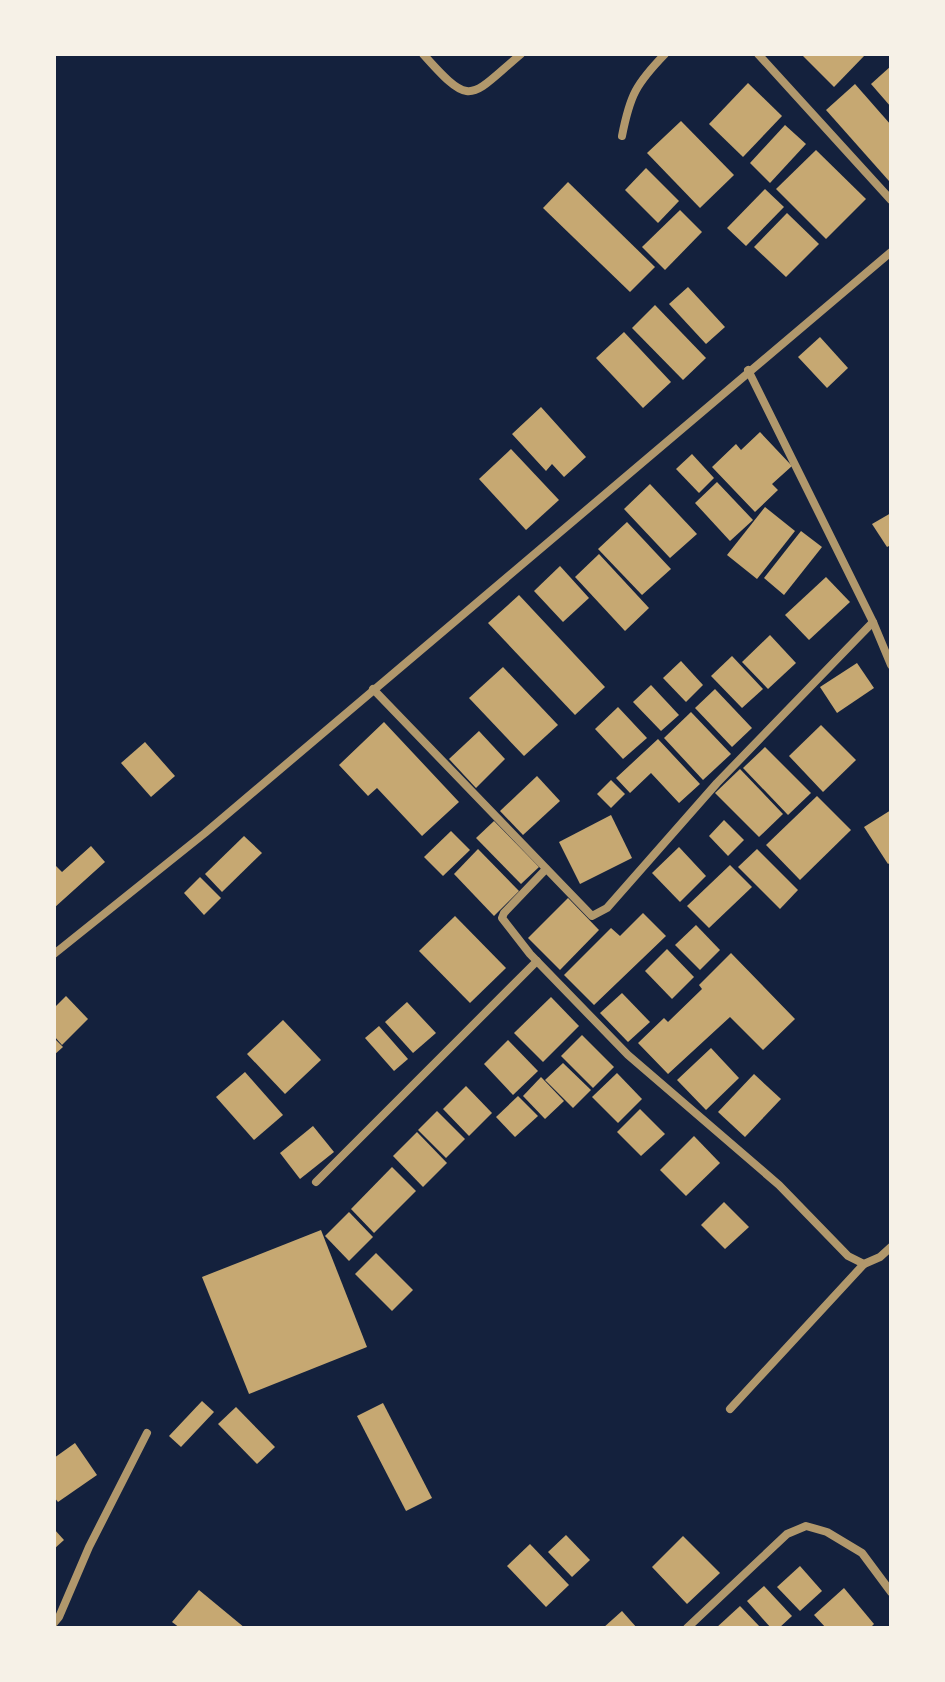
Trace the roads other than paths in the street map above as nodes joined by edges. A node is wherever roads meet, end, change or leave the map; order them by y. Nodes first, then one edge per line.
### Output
1 (423, 54) edge
2 (521, 54) edge
3 (665, 54) edge
4 (758, 54) edge
5 (622, 136) dead end
6 (891, 200) edge
7 (891, 252) edge
8 (748, 370) junction
9 (873, 622) junction
10 (888, 651) edge
11 (891, 665) edge
12 (373, 689) junction
13 (546, 869) junction
14 (54, 954) edge
15 (537, 961) junction
16 (316, 1182) dead end
17 (891, 1247) edge
18 (864, 1264) junction
19 (730, 1409) dead end
20 (147, 1433) dead end
21 (891, 1592) edge
22 (54, 1623) edge
23 (687, 1628) edge

1 - 2 street
3 - 5 street
4 - 6 street
7 - 8 street
8 - 9 street
8 - 12 street
9 - 10 street
9 - 13 street
10 - 11 street
12 - 13 street
12 - 14 street
13 - 15 street
15 - 16 street
15 - 18 street
17 - 18 street
18 - 19 street
20 - 22 street
21 - 23 street

